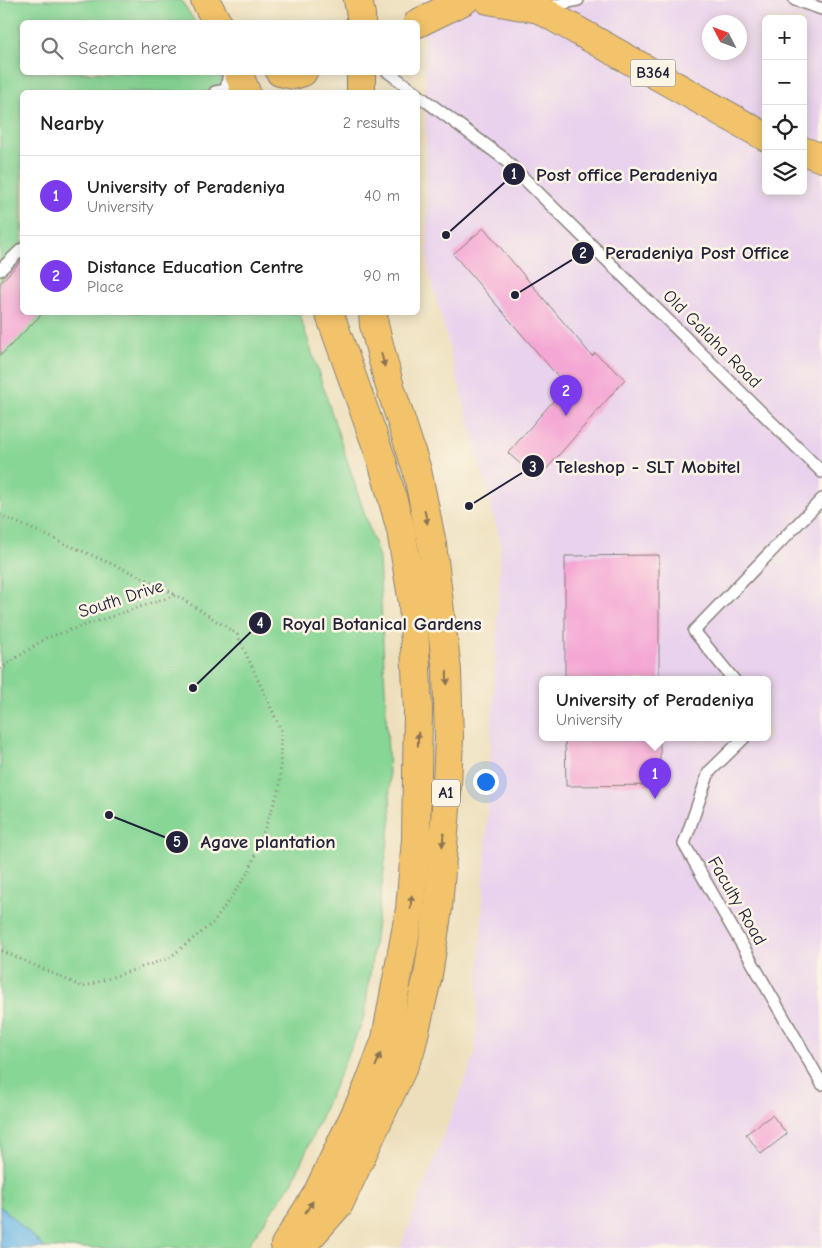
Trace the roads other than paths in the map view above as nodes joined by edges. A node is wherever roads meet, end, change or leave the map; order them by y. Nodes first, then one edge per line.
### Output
1 (206, 0) edge
2 (358, 0) edge
3 (465, 0) edge
4 (488, 0) edge
5 (578, 0) edge
6 (795, 0) edge
7 (532, 4) edge
8 (822, 9) edge
9 (215, 20) edge
10 (360, 20) edge
11 (420, 22) edge
12 (228, 75) edge
13 (239, 75) edge
14 (361, 75) edge
15 (392, 75) edge
16 (226, 90) edge
17 (245, 90) edge
18 (362, 90) edge
19 (411, 90) edge
20 (420, 97) edge
21 (762, 135) edge
22 (807, 152) edge
23 (822, 158) edge
24 (20, 251) edge
25 (0, 270) edge
26 (331, 315) edge
27 (373, 315) edge
28 (822, 472) edge
29 (822, 499) edge
30 (731, 676) edge
31 (741, 741) edge
32 (822, 1084) edge
33 (282, 1248) edge
34 (300, 1248) edge

1 - 9 main road
2 - 10 main road
3 - 11 main road
4 - 7 main road, B364
5 - 7 lane
6 - 8 lane
7 - 21 main road, B364
12 - 16 lane
13 - 17 main road
14 - 18 main road
15 - 19 lane, Old Galaha Road
20 - 28 lane, Old Galaha Road
22 - 23 main road
24 - 25 lane
33 -> 26 main road, A1
27 -> 34 main road, A1
29 - 30 lane
31 - 32 lane, Faculty Road

